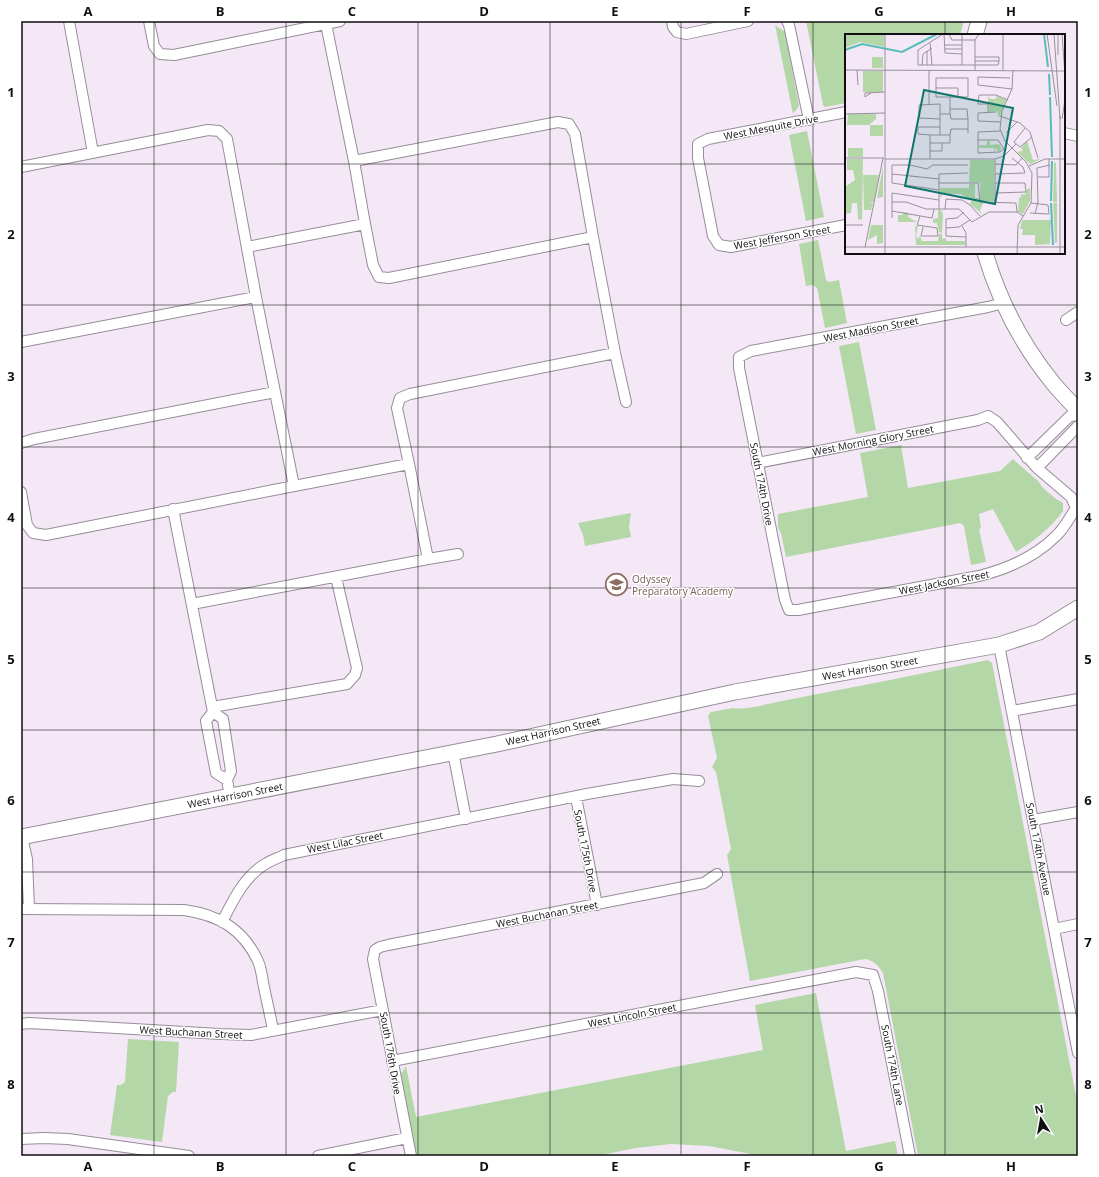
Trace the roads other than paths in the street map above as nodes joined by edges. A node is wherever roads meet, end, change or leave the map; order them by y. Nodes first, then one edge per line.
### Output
1 (69, 21) edge
2 (150, 21) edge
3 (340, 21) edge
4 (672, 21) edge
5 (748, 21) edge
6 (787, 21) edge
7 (979, 21) edge
8 (326, 24) junction
9 (975, 34) edge
10 (845, 112) edge
11 (809, 120) junction
12 (1065, 133) edge
13 (1078, 136) edge
14 (93, 152) junction
15 (354, 161) junction
16 (21, 166) edge
17 (365, 224) junction
18 (845, 225) edge
19 (593, 237) junction
20 (719, 245) joint
21 (247, 248) junction
22 (985, 254) edge
23 (256, 296) junction
24 (1003, 302) junction
25 (1078, 312) edge
26 (1066, 320) dead end
27 (21, 342) edge
28 (615, 353) junction
29 (739, 357) joint
30 (276, 392) junction
31 (626, 402) dead end
32 (1078, 410) edge
33 (1078, 415) edge
34 (1078, 426) edge
35 (21, 443) edge
36 (1027, 458) junction
37 (757, 463) junction
38 (409, 464) junction
39 (1036, 468) junction
40 (294, 486) junction
41 (21, 492) edge
42 (173, 509) junction
43 (458, 554) dead end
44 (428, 559) junction
45 (336, 577) junction
46 (192, 604) junction
47 (1078, 608) edge
48 (789, 610) joint
49 (1000, 645) junction
50 (1078, 699) edge
51 (213, 710) junction
52 (1012, 711) junction
53 (453, 752) junction
54 (227, 780) junction
55 (699, 781) dead end
56 (230, 796) junction
57 (576, 797) junction
58 (1078, 812) edge
59 (466, 819) junction
60 (1033, 820) junction
61 (22, 837) edge
62 (718, 874) dead end
63 (596, 905) junction
64 (25, 909) edge
65 (222, 922) junction
66 (1078, 924) edge
67 (1054, 929) junction
68 (375, 950) joint
69 (873, 975) joint
70 (383, 1010) junction
71 (21, 1024) edge
72 (273, 1030) junction
73 (1078, 1048) edge
74 (392, 1061) junction
75 (408, 1138) junction
76 (21, 1139) edge
77 (136, 1153) edge
78 (189, 1156) edge
79 (318, 1156) edge
80 (411, 1156) edge
81 (910, 1156) edge

1 - 14 street
2 - 8 street
3 - 8 street
4 - 5 street
6 - 11 street
7 - 9 street
8 - 15 street
10 - 11 street, West Mesquite Drive
11 - 20 street, West Mesquite Drive
12 - 13 street
14 - 16 street
14 - 21 street
15 - 17 street
15 - 19 street
17 - 19 street
17 - 21 street
18 - 20 street, West Jefferson Street
19 - 28 street
21 - 23 street
22 - 24 street
23 - 27 street
23 - 30 street
24 - 29 street, West Madison Street
24 - 32 street
25 - 26 street
28 - 31 street
28 - 38 street
29 - 37 street, South 174th Drive
30 - 35 street
30 - 40 street
33 - 36 street
34 - 39 street
36 - 37 street, West Morning Glory Street
36 - 39 street
37 - 48 street, South 174th Drive
38 - 40 street
38 - 44 street
39 - 48 street, West Jackson Street
40 - 42 street
41 - 42 street
42 - 46 street
43 - 44 street
44 - 45 street
45 - 46 street
45 - 51 street
46 - 51 street
47 - 49 street, West Harrison Street
49 - 52 street, South 174th Avenue
49 - 53 street, West Harrison Street
50 - 52 street
51 - 54 street
51 - 54 street
52 - 60 street, South 174th Avenue
53 - 56 street, West Harrison Street
53 - 59 street
54 - 56 street
55 - 57 street, West Lilac Street
56 - 61 street, West Harrison Street
57 - 59 street, West Lilac Street
57 - 63 street, South 175th Drive
58 - 60 street
59 - 65 street, West Lilac Street
60 - 67 street, South 174th Avenue
61 - 64 street
62 - 63 street, West Buchanan Street
63 - 68 street, West Buchanan Street
64 - 65 street
65 - 72 street
66 - 67 street
67 - 73 street, South 174th Avenue
68 - 70 street, South 176th Drive
69 - 74 street, West Lincoln Street
69 - 81 street, South 174th Lane
70 - 72 street, West Buchanan Street
70 - 74 street, South 176th Drive
71 - 72 street, West Buchanan Street
74 - 75 street, South 176th Drive
75 - 79 street
75 - 80 street, South 176th Drive
76 - 77 street
77 - 78 street

